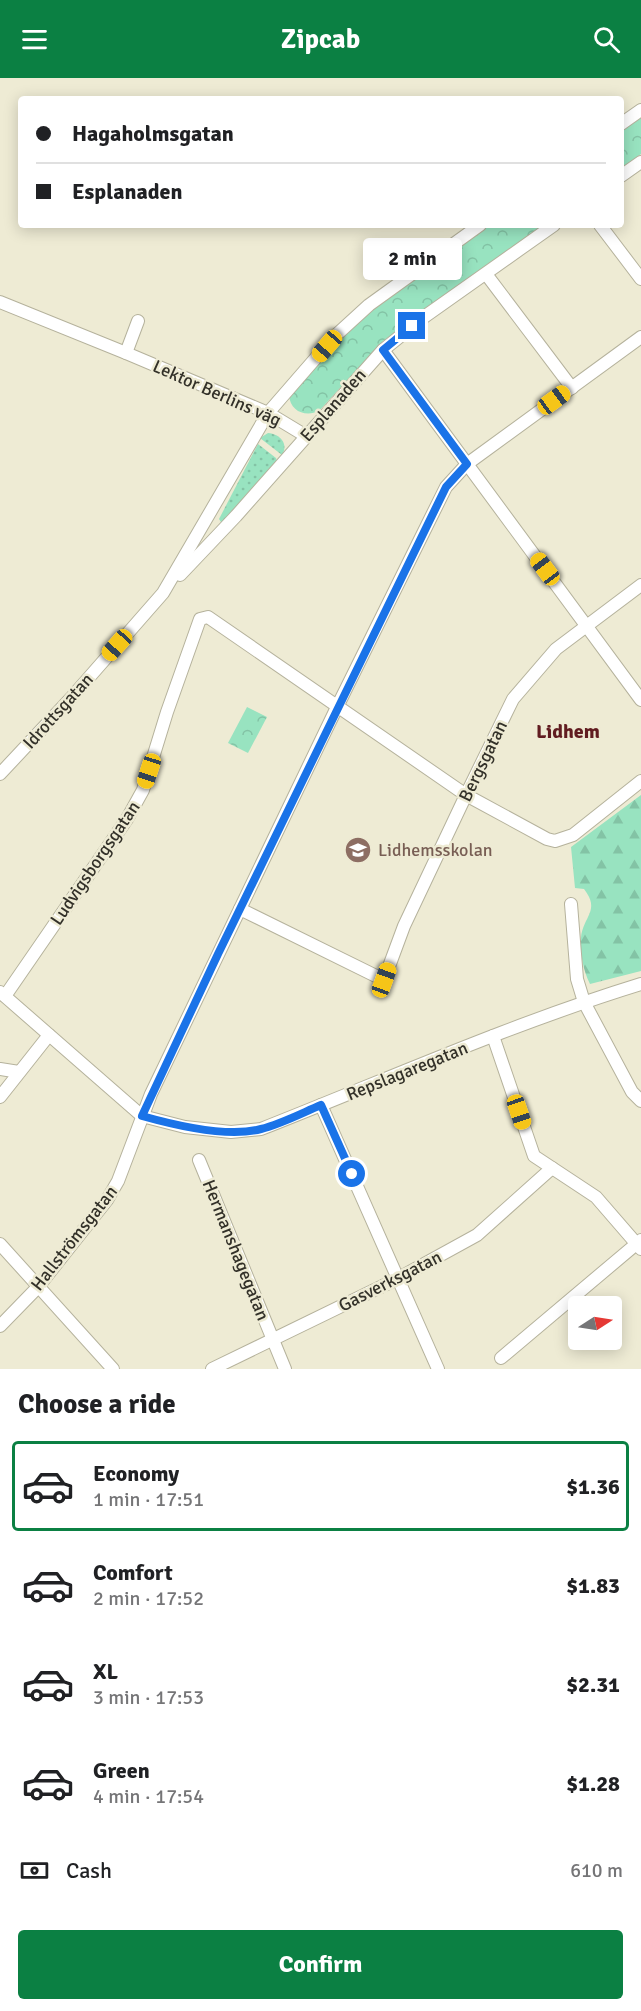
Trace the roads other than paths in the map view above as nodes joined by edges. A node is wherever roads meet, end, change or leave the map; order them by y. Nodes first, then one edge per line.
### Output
1 (641, 110) edge
2 (624, 122) edge
3 (641, 162) edge
4 (624, 174) edge
5 (476, 228) edge
6 (550, 228) edge
7 (602, 228) edge
8 (486, 274) junction
9 (641, 279) edge
10 (0, 303) edge
11 (138, 321) dead end
12 (641, 337) edge
13 (383, 350) junction
14 (126, 353) junction
15 (572, 388) junction
16 (268, 412) junction
17 (306, 436) junction
18 (467, 464) junction
19 (641, 585) edge
20 (164, 591) junction
21 (586, 625) junction
22 (641, 700) edge
23 (338, 705) junction
24 (0, 774) edge
25 (641, 781) edge
26 (466, 795) junction
27 (570, 904) dead end
28 (240, 909) junction
29 (641, 984) edge
30 (2, 994) edge
31 (584, 1002) junction
32 (49, 1035) junction
33 (493, 1036) junction
34 (0, 1069) edge
35 (20, 1072) junction
36 (0, 1097) edge
37 (641, 1101) edge
38 (321, 1105) junction
39 (142, 1116) junction
40 (199, 1160) dead end
41 (552, 1168) junction
42 (0, 1244) edge
43 (640, 1244) edge
44 (397, 1279) junction
45 (38, 1287) junction
46 (0, 1326) edge
47 (273, 1340) junction
48 (501, 1358) dead end
49 (113, 1369) edge
50 (212, 1369) edge
51 (285, 1369) edge
52 (438, 1369) edge

1 - 2 street
3 - 4 street
5 - 16 street
6 - 8 street, Esplanaden
7 - 9 street
8 - 13 street, Esplanaden
8 - 15 street
10 - 14 street, Lektor Berlins väg
11 - 14 street
12 - 15 street, Hallströmsgatan
13 - 17 street, Esplanaden
13 - 18 street
14 - 16 street, Lektor Berlins väg
15 - 18 street, Hallströmsgatan
16 - 17 street, Lektor Berlins väg
16 - 20 street
17 - 20 street, Esplanaden
18 - 21 street
18 - 23 street, Hallströmsgatan
19 - 21 street, Bergsgatan
20 - 24 street, Idrottsgatan
21 - 22 street
21 - 26 street, Bergsgatan
23 - 26 street
23 - 28 street, Hallströmsgatan
23 - 30 street, Ludvigsborgsgatan
25 - 26 street
26 - 28 street, Bergsgatan
27 - 31 street
28 - 39 street, Hallströmsgatan
29 - 31 street, Repslagaregatan
30 - 32 street, Repslagaregatan
31 - 33 street, Repslagaregatan
31 - 37 street
32 - 35 street
32 - 39 street, Repslagaregatan
33 - 38 street, Repslagaregatan
33 - 41 street
34 - 35 street
35 - 36 street
38 - 39 street, Repslagaregatan
38 - 44 street
39 - 45 street, Hallströmsgatan
40 - 47 street, Hermanshagegatan
41 - 43 street
41 - 44 street, Gasverksgatan
42 - 45 street
43 - 48 street
44 - 47 street, Gasverksgatan
44 - 52 street
45 - 46 street, Hallströmsgatan
45 - 49 street
47 - 50 street, Gasverksgatan
47 - 51 street, Hermanshagegatan

